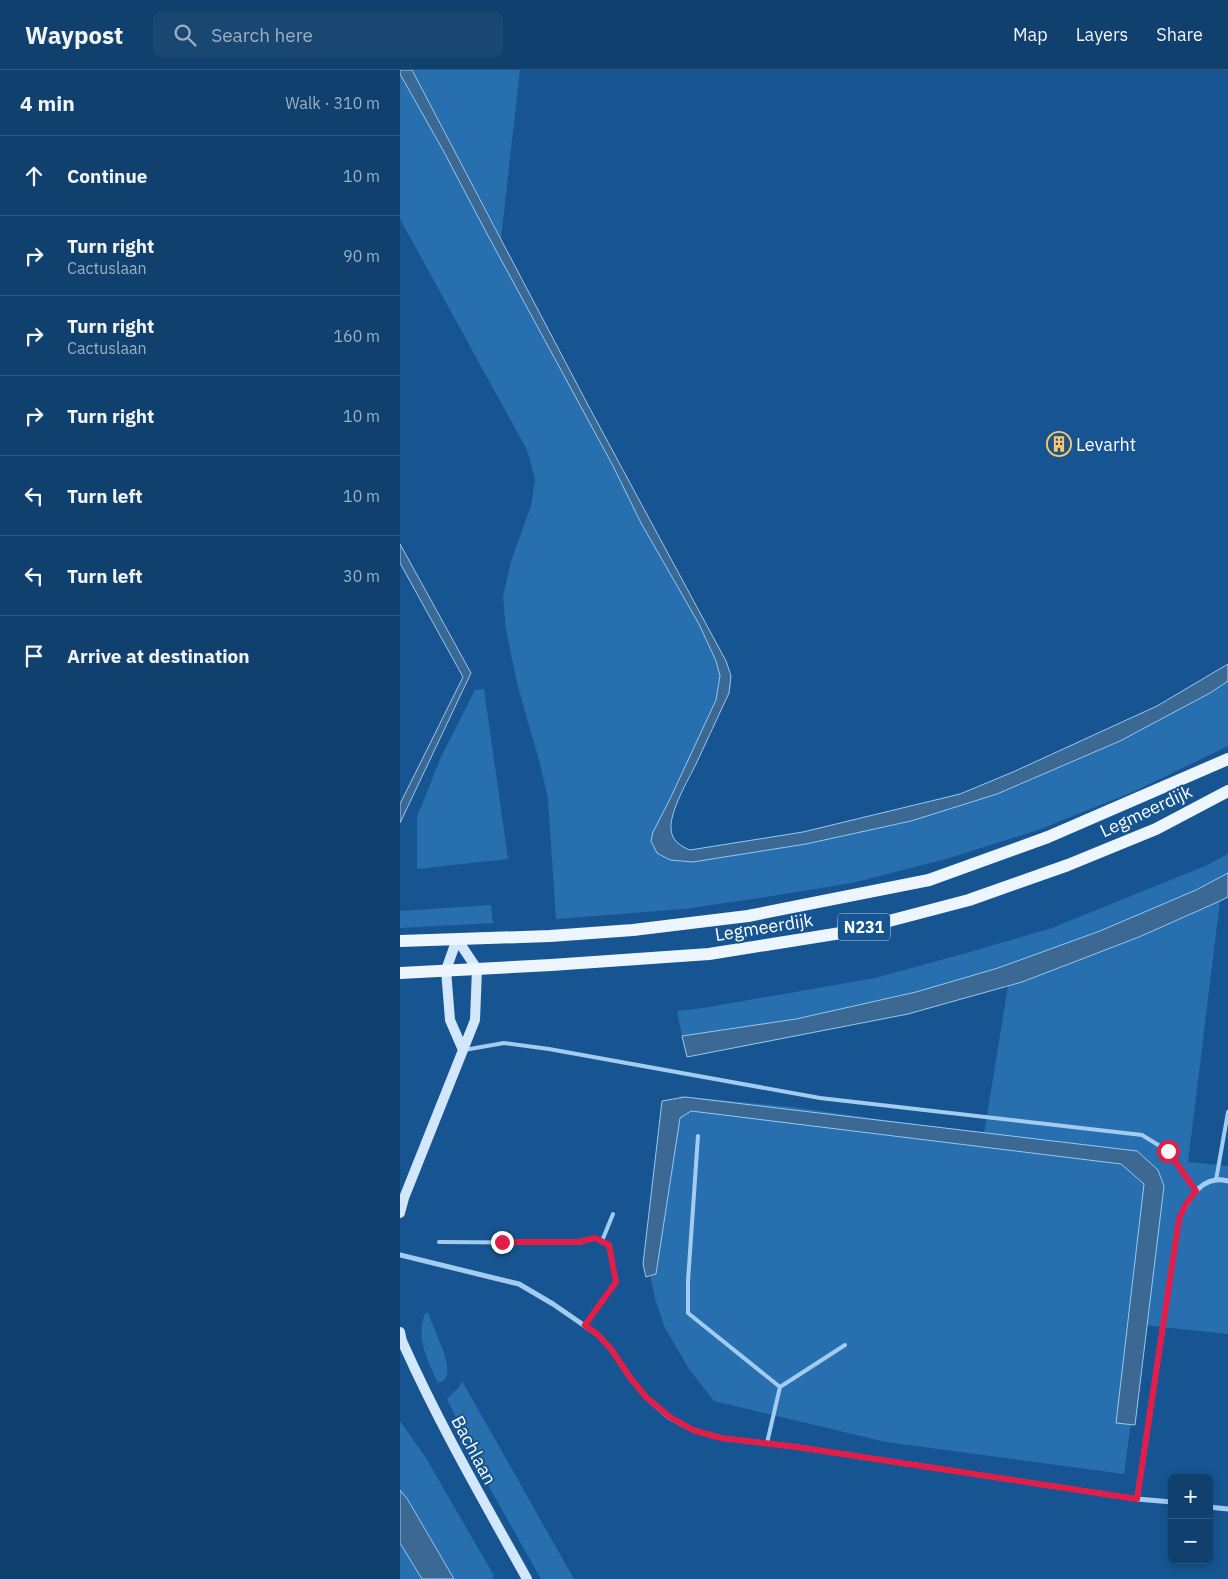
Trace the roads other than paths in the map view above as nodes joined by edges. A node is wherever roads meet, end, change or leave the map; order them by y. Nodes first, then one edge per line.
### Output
1 (1228, 759) edge
2 (1228, 791) edge
3 (457, 939) junction
4 (400, 941) edge
5 (477, 969) junction
6 (446, 970) junction
7 (400, 973) edge
8 (463, 1050) junction
9 (1228, 1112) edge
10 (698, 1136) dead end
11 (1216, 1180) junction
12 (1228, 1181) edge
13 (1196, 1191) junction
14 (400, 1213) edge
15 (613, 1214) dead end
16 (602, 1241) junction
17 (439, 1242) dead end
18 (400, 1255) edge
19 (585, 1325) junction
20 (400, 1332) edge
21 (845, 1345) dead end
22 (780, 1387) junction
23 (767, 1443) junction
24 (1137, 1499) junction
25 (1168, 1502) edge
26 (1213, 1507) edge
27 (1228, 1509) edge
28 (527, 1579) edge

1 - 3 main road, Legmeerdijk / N231
2 - 5 main road, Legmeerdijk / N231
3 - 4 main road, Legmeerdijk / N231
3 - 5 main road
3 - 6 main road
5 - 6 main road, Legmeerdijk / N231
5 - 8 main road
6 - 7 main road, Legmeerdijk / N231
6 - 8 main road
8 - 13 lane
8 - 14 main road
9 - 11 lane
10 - 22 lane
11 - 12 street
11 - 13 street
13 - 24 street
15 - 16 lane
16 - 17 lane
16 - 19 lane
18 - 19 street
19 - 23 street
20 - 28 main road, Bachlaan
21 - 22 lane
22 - 23 lane
23 - 24 street
24 - 25 street
26 - 27 street

